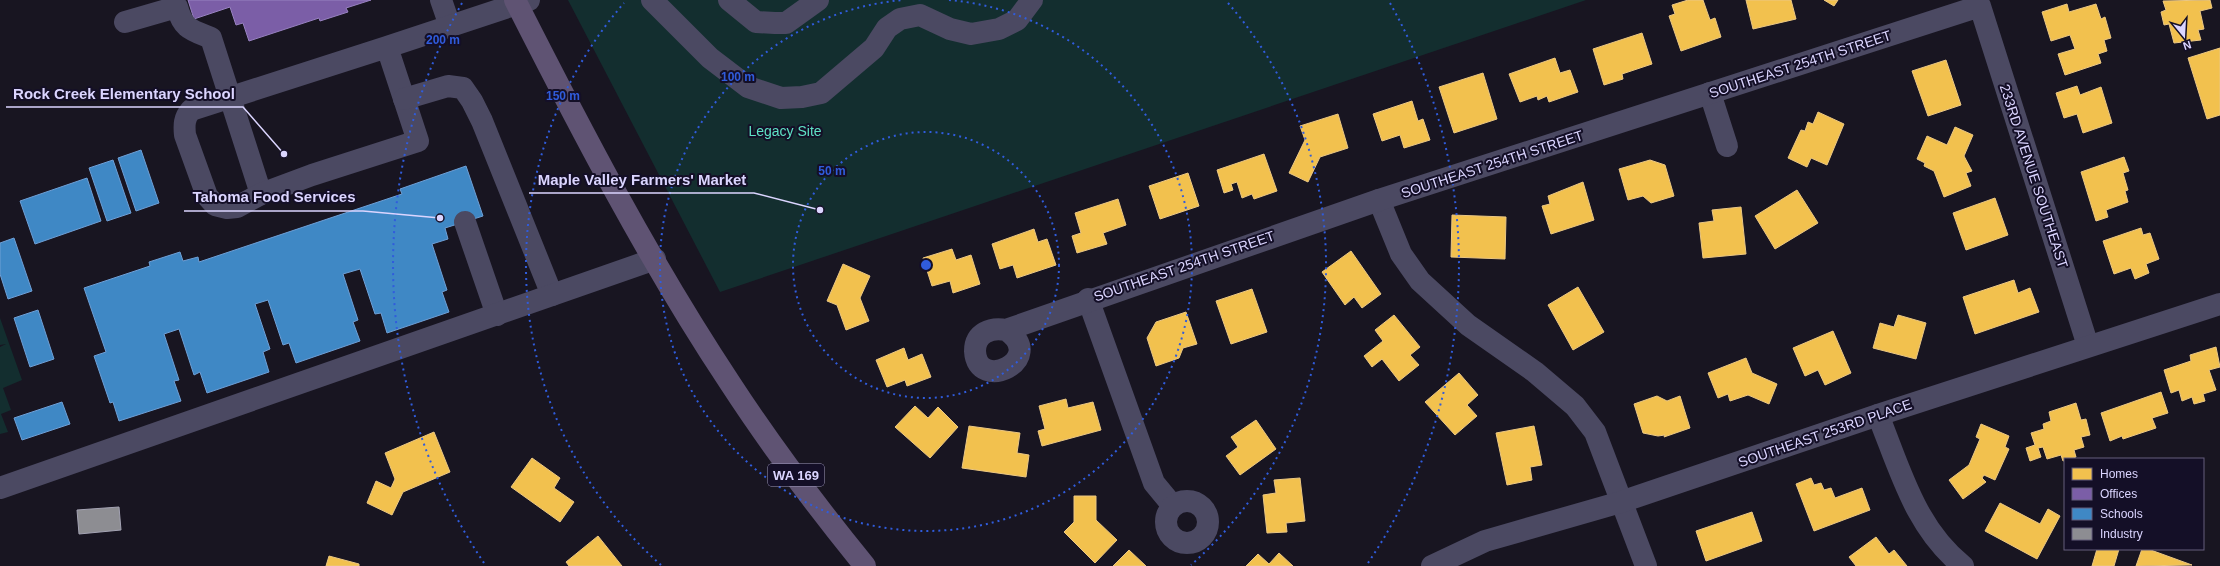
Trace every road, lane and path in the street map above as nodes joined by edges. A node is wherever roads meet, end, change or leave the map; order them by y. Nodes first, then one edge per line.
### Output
1 (441, 0) edge
2 (652, 0) edge
3 (729, 0) edge
4 (818, 0) edge
5 (1032, 0) edge
6 (520, 2) edge
7 (1980, 6) joint
8 (125, 22) dead end
9 (450, 26) junction
10 (387, 47) junction
11 (1710, 93) junction
12 (230, 97) junction
13 (404, 99) junction
14 (1726, 146) dead end
15 (261, 194) junction
16 (1379, 200) junction
17 (465, 222) dead end
18 (654, 259) junction
19 (552, 295) junction
20 (1088, 299) junction
21 (2220, 304) edge
22 (497, 314) junction
23 (1006, 330) dead end
24 (2088, 346) junction
25 (1878, 415) junction
26 (7, 483) edge
27 (1621, 502) junction
28 (1173, 506) dead end
29 (865, 566) edge
30 (1432, 566) edge
31 (1646, 566) edge
32 (1963, 566) edge

1 - 9 street
2 - 5 street
3 - 4 street
6 - 9 street
6 - 18 main road, WA 169
7 - 11 street, SOUTHEAST 254TH STREET
7 - 24 street, 233RD AVENUE SOUTHEAST
8 - 12 street
9 - 10 street
10 - 12 street
10 - 13 street
11 - 14 street
11 - 16 street, SOUTHEAST 254TH STREET
12 - 15 street
12 - 15 street
13 - 15 street
13 - 19 street
16 - 20 street, SOUTHEAST 254TH STREET
16 - 27 street
17 - 22 street
18 - 19 street
18 - 29 main road, WA 169
19 - 22 street
20 - 23 street, SOUTHEAST 254TH STREET
20 - 28 street
21 - 24 street, SOUTHEAST 253RD PLACE
22 - 26 street
24 - 25 street, SOUTHEAST 253RD PLACE
25 - 27 street, SOUTHEAST 253RD PLACE
25 - 32 street
27 - 30 street, SOUTHEAST 253RD PLACE
27 - 31 street

